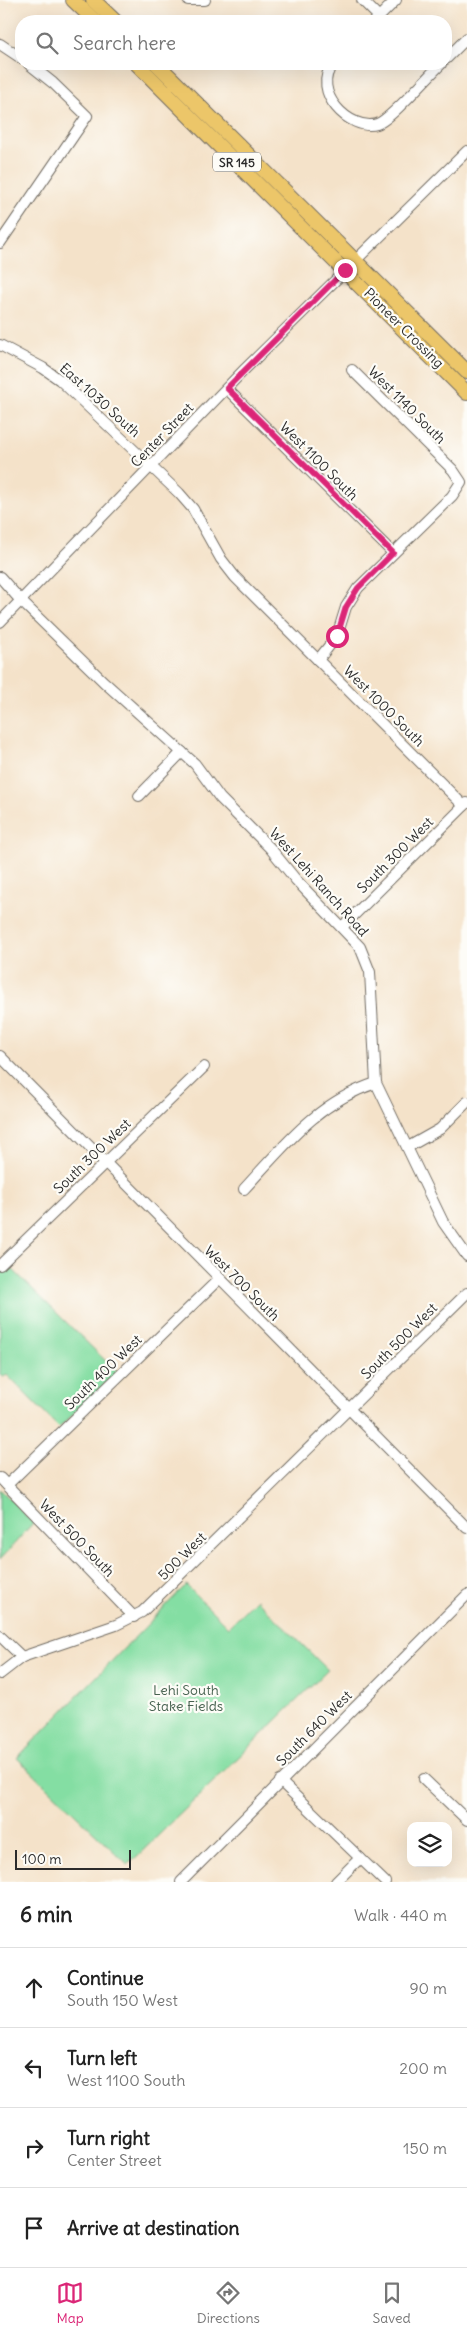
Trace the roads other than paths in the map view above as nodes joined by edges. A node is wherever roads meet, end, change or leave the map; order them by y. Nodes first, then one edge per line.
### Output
1 (73, 0) edge
2 (93, 0) edge
3 (205, 0) edge
4 (362, 0) edge
5 (396, 0) edge
6 (190, 1) edge
7 (89, 15) edge
8 (108, 15) edge
9 (374, 15) edge
10 (381, 15) edge
11 (466, 40) edge
12 (0, 44) edge
13 (452, 53) edge
14 (15, 54) edge
15 (37, 70) edge
16 (143, 70) edge
17 (163, 70) edge
18 (329, 70) edge
19 (435, 70) edge
20 (467, 151) edge
21 (0, 243) edge
22 (350, 265) junction
23 (366, 281) junction
24 (0, 345) edge
25 (352, 370) dead end
26 (467, 372) edge
27 (227, 388) junction
28 (467, 393) edge
29 (151, 466) junction
30 (393, 553) junction
31 (0, 578) edge
32 (22, 602) junction
33 (0, 622) edge
34 (318, 660) junction
35 (182, 752) junction
36 (139, 796) dead end
37 (466, 804) edge
38 (342, 927) junction
39 (0, 1056) edge
40 (204, 1067) dead end
41 (376, 1083) junction
42 (467, 1102) edge
43 (408, 1148) junction
44 (105, 1163) junction
45 (244, 1189) dead end
46 (467, 1256) edge
47 (0, 1265) edge
48 (219, 1279) junction
49 (467, 1294) edge
50 (351, 1409) junction
51 (3, 1482) edge
52 (467, 1528) edge
53 (467, 1595) edge
54 (134, 1617) junction
55 (0, 1636) edge
56 (22, 1657) junction
57 (0, 1674) edge
58 (424, 1779) dead end
59 (280, 1781) junction
60 (467, 1820) edge
61 (360, 1858) junction
62 (181, 1882) edge
63 (336, 1882) edge
64 (385, 1882) edge

1 - 7 highway
2 - 8 highway
3 - 6 street
4 - 9 street
5 - 10 street
11 - 13 street
12 - 14 street
15 - 21 street
16 - 22 highway, SR 145
17 - 22 highway, SR 145
18 - 19 street
20 - 22 street, Center Street
22 - 23 highway, SR 145
22 - 27 street, Center Street
23 - 26 highway, Pioneer Crossing / SR 145
23 - 28 highway, Pioneer Crossing / SR 145
24 - 29 street, East 1030 South
25 - 30 street, West 1140 South
27 - 29 street, Center Street
27 - 30 street, West 1100 South
29 - 32 street, Center Street
29 - 34 street, West 1000 South
30 - 34 street
31 - 32 street, West Lehi Ranch Road
32 - 33 street, Center Street
32 - 35 street, West Lehi Ranch Road
34 - 37 street, West 1000 South
35 - 36 street
35 - 38 street, West Lehi Ranch Road
37 - 38 street, South 300 West
38 - 41 street, West Lehi Ranch Road
39 - 44 street, West 700 South
40 - 44 street, South 300 West
41 - 43 street, West Lehi Ranch Road
41 - 45 street
42 - 43 street
43 - 46 street, West Lehi Ranch Road
44 - 47 street, South 300 West
44 - 48 street, West 700 South
48 - 50 street, West 700 South
48 - 51 street, South 400 West
49 - 50 street, South 500 West
50 - 52 street, West 700 South
50 - 54 street, 500 West
51 - 54 street, West 500 South
53 - 59 street, South 640 West
54 - 56 street, 500 West
55 - 56 street
56 - 57 street, 500 West
58 - 60 street
59 - 61 street
59 - 62 street, South 640 West
61 - 63 street
61 - 64 street

